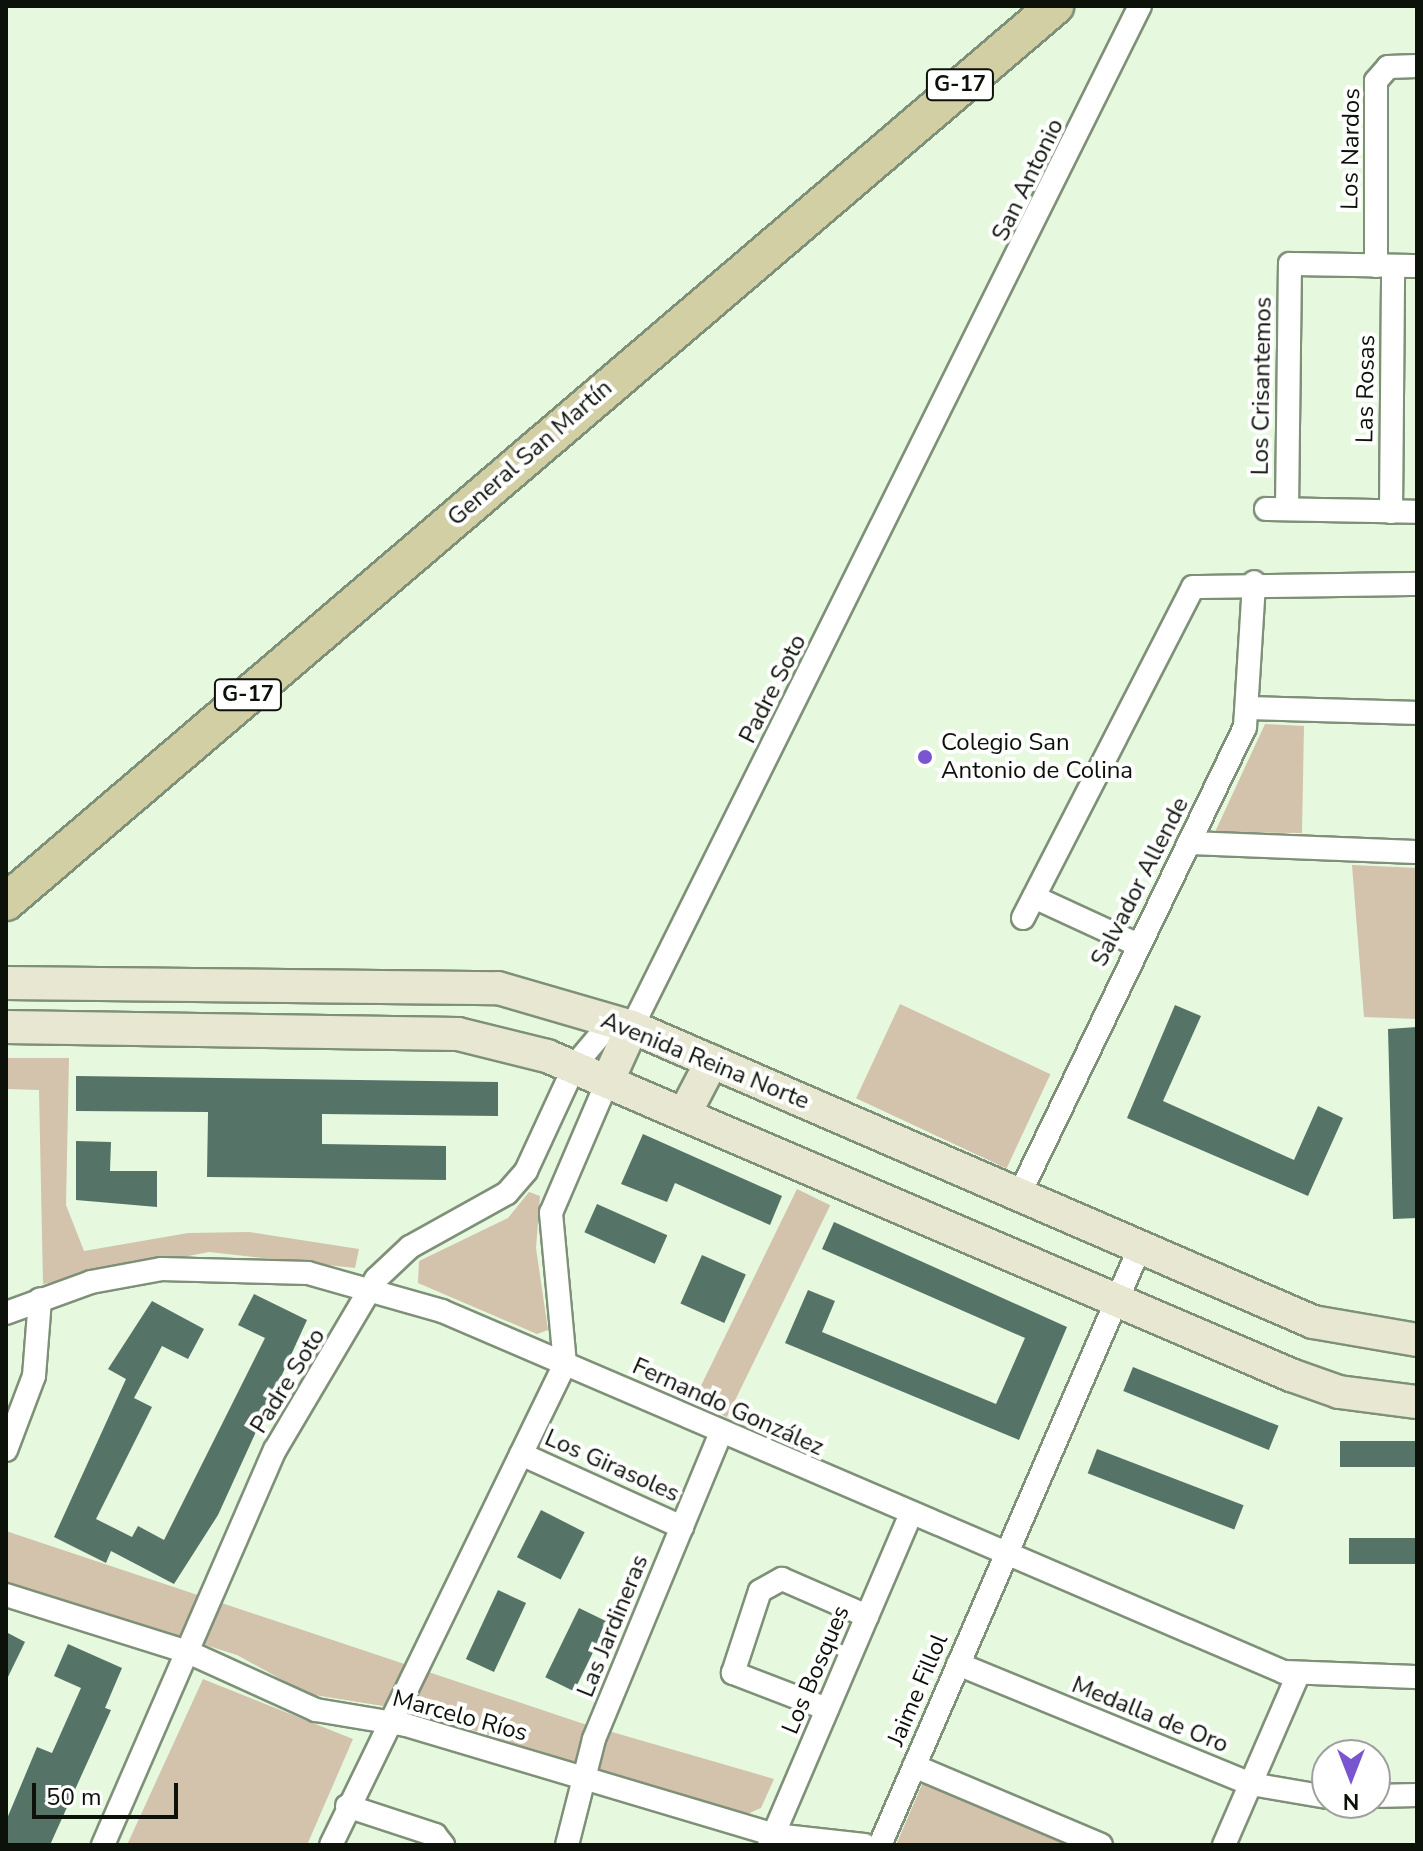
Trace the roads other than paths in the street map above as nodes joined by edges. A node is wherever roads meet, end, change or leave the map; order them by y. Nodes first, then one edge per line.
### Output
1 (1055, 6) edge
2 (1140, 6) edge
3 (1417, 66) edge
4 (1384, 266) junction
5 (1417, 266) edge
6 (962, 376) joint
7 (1391, 512) junction
8 (1417, 512) edge
9 (1254, 582) junction
10 (1417, 584) edge
11 (1251, 708) junction
12 (1417, 713) edge
13 (1189, 843) junction
14 (1417, 852) edge
15 (1034, 897) junction
16 (6, 902) edge
17 (1023, 918) dead end
18 (1136, 944) junction
19 (6, 983) edge
20 (622, 1024) junction
21 (6, 1027) edge
22 (712, 1061) junction
23 (575, 1065) junction
24 (609, 1078) junction
25 (686, 1111) junction
26 (1020, 1193) junction
27 (1140, 1247) junction
28 (371, 1289) junction
29 (40, 1299) junction
30 (1116, 1299) junction
31 (6, 1313) edge
32 (1417, 1340) edge
33 (565, 1364) junction
34 (1417, 1402) edge
35 (721, 1432) junction
36 (6, 1450) edge
37 (521, 1454) junction
38 (910, 1516) junction
39 (682, 1527) junction
40 (1004, 1555) junction
41 (6, 1595) edge
42 (867, 1616) junction
43 (188, 1652) junction
44 (958, 1664) junction
45 (1298, 1675) junction
46 (1417, 1677) edge
47 (827, 1709) junction
48 (386, 1722) junction
49 (914, 1766) junction
50 (582, 1777) junction
51 (1251, 1784) junction
52 (1311, 1794) edge
53 (1417, 1795) edge
54 (1391, 1796) edge
55 (347, 1806) junction
56 (771, 1840) edge
57 (103, 1845) edge
58 (331, 1845) edge
59 (443, 1845) edge
60 (567, 1845) edge
61 (864, 1845) edge
62 (880, 1845) edge
63 (1101, 1845) edge
64 (1224, 1845) edge

1 - 16 main road, General San Martín / G-17
2 - 6 street, San Antonio
3 - 4 street, Los Nardos
4 - 5 street
4 - 7 street, Las Rosas
4 - 7 street, Los Crisantemos
6 - 20 street, Padre Soto
7 - 8 street
9 - 10 street
9 - 11 street, Salvador Allende
9 - 15 street
11 - 12 street
11 - 13 street, Salvador Allende
13 - 14 street
13 - 18 street, Salvador Allende
15 - 17 street
15 - 18 street
18 - 26 street, Salvador Allende
19 - 20 street, Avenida Reina Norte
20 - 22 street, Avenida Reina Norte
20 - 23 street, Padre Soto
20 - 24 street
21 - 23 street
22 - 25 street
22 - 26 street, Avenida Reina Norte
23 - 24 street
23 - 28 street, Padre Soto
24 - 25 street
24 - 33 street
25 - 30 street
26 - 27 street, Avenida Reina Norte
27 - 30 street
27 - 32 street, Avenida Reina Norte
28 - 29 street, Fernando González
28 - 33 street, Fernando González
28 - 43 street, Padre Soto
29 - 31 street, Fernando González
29 - 36 street
30 - 34 street
30 - 40 street
33 - 35 street, Fernando González
33 - 37 street
35 - 38 street, Fernando González
35 - 39 street, Las Jardineras
37 - 39 street, Los Girasoles
37 - 48 street
38 - 40 street, Fernando González
38 - 42 street, Los Bosques
39 - 50 street, Las Jardineras
40 - 44 street, Jaime Fillol
40 - 45 street, Fernando González
41 - 43 street, Marcelo Ríos
42 - 47 street, Los Bosques
42 - 47 street
43 - 48 street, Marcelo Ríos
43 - 57 street, Padre Soto
44 - 49 street, Jaime Fillol
44 - 51 street, Medalla de Oro
45 - 46 street, Fernando González
45 - 51 street
47 - 56 street, Los Bosques
48 - 50 street, Marcelo Ríos
48 - 55 street
49 - 62 street, Jaime Fillol
49 - 63 street
50 - 56 street, Marcelo Ríos
50 - 60 street, Las Jardineras
51 - 52 street, Medalla de Oro
51 - 64 street
53 - 54 street
55 - 58 street
55 - 59 street
56 - 61 street, Marcelo Ríos

